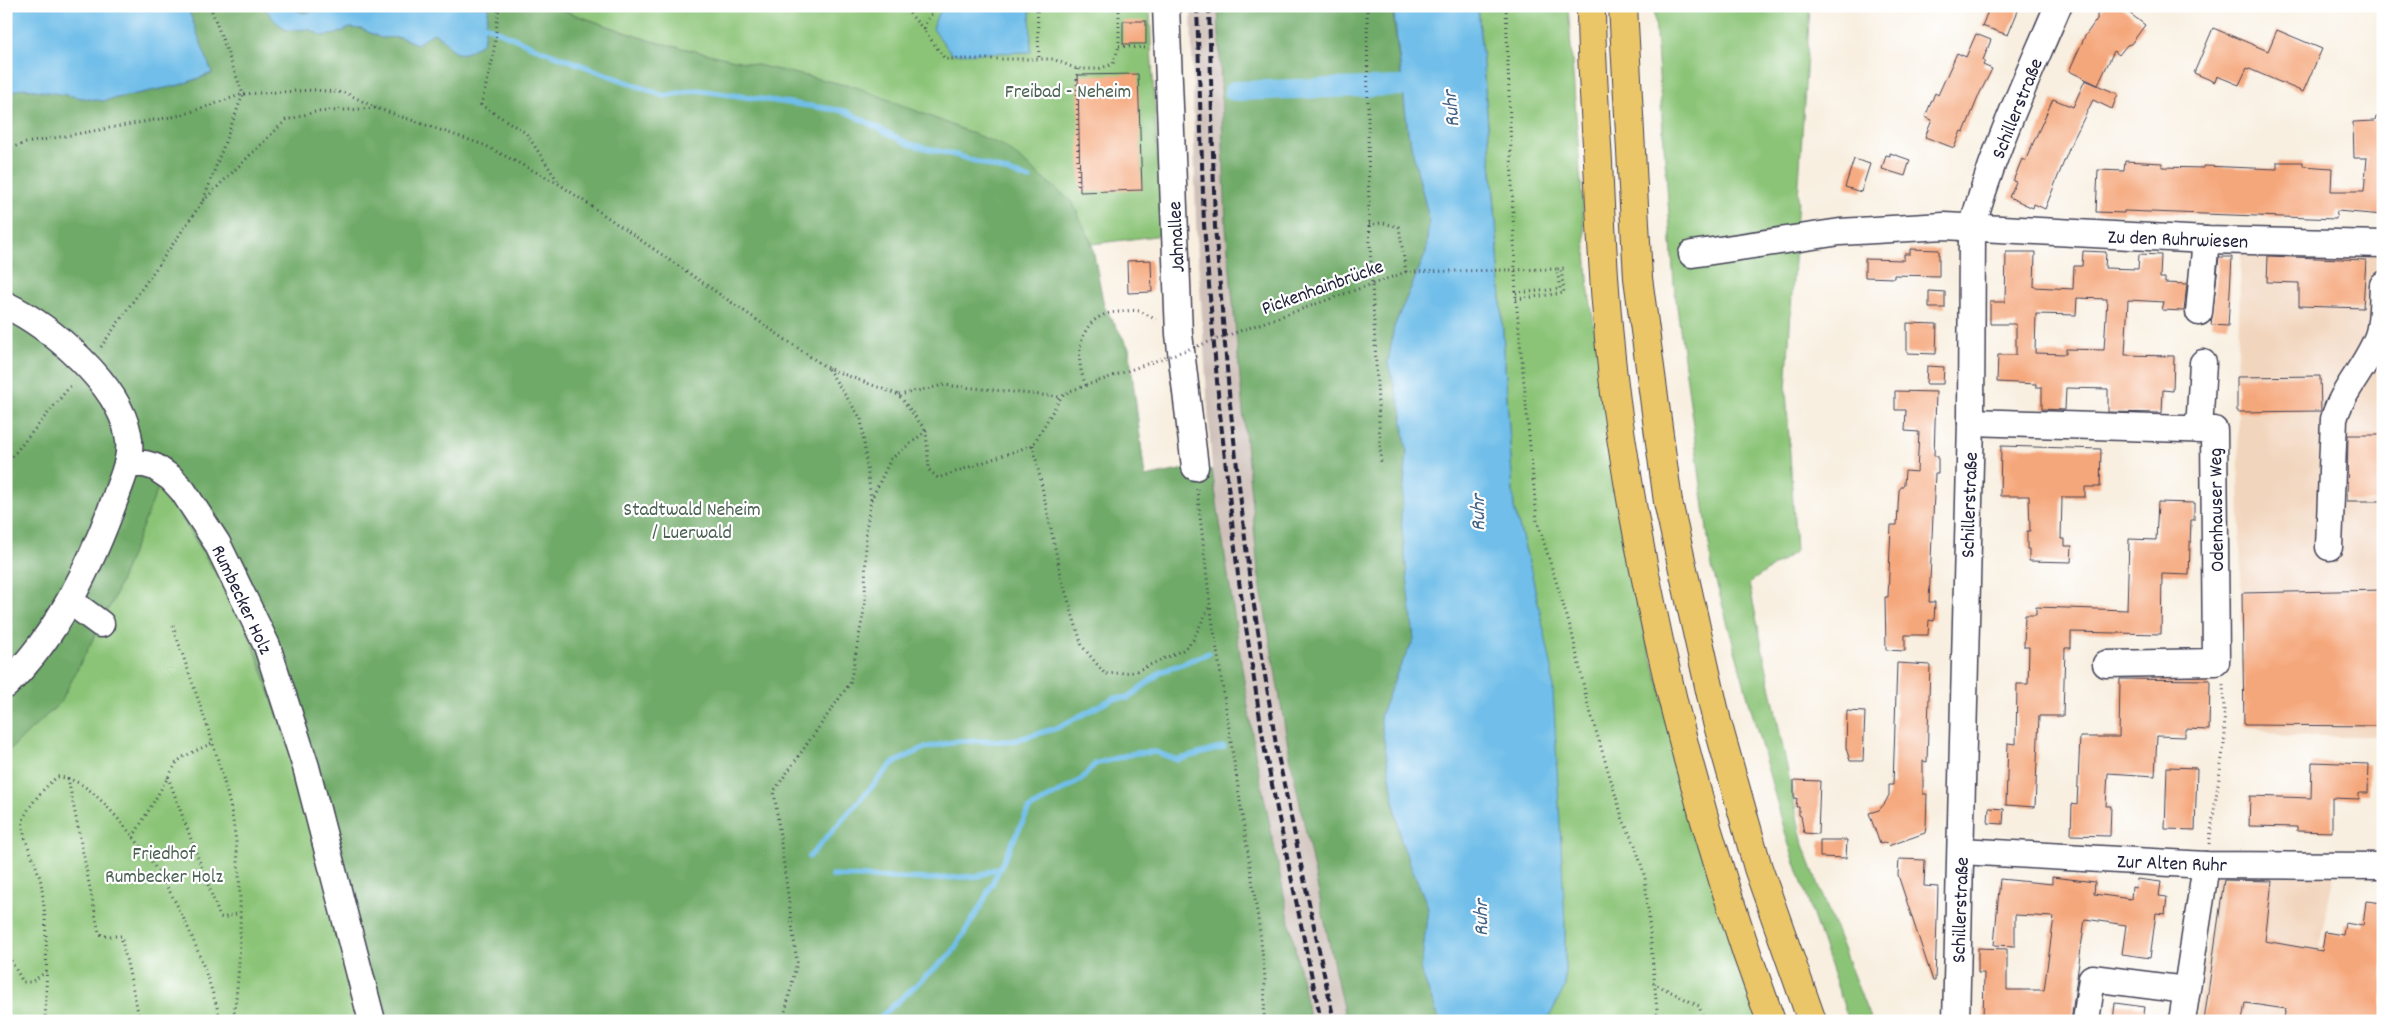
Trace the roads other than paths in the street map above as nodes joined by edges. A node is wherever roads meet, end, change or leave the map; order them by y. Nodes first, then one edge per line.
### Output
1 (1166, 6) edge
2 (1590, 6) edge
3 (1623, 6) edge
4 (2058, 6) edge
5 (1972, 229) junction
6 (2206, 240) junction
7 (2383, 244) edge
8 (1692, 254) dead end
9 (2383, 285) edge
10 (6, 305) edge
11 (2199, 312) dead end
12 (2202, 363) dead end
13 (1971, 422) junction
14 (2199, 430) junction
15 (127, 464) junction
16 (1195, 467) road end
17 (2329, 547) dead end
18 (70, 601) junction
19 (101, 624) dead end
20 (2106, 664) dead end
21 (6, 685) edge
22 (1961, 852) junction
23 (2206, 865) junction
24 (2383, 866) edge
25 (2186, 990) junction
26 (372, 1021) edge
27 (1771, 1021) edge
28 (1812, 1021) edge
29 (1956, 1021) edge
30 (2086, 1021) edge
31 (2182, 1021) edge

1 - 16 street, Jahnallee
2 - 27 highway
3 - 28 highway
4 - 5 street, Schillerstraße
5 - 6 street, Zu den Ruhrwiesen
5 - 8 street, Zu den Ruhrwiesen
5 - 13 street, Schillerstraße
6 - 7 street, Zu den Ruhrwiesen
6 - 11 street
9 - 17 street
10 - 15 street
12 - 14 street
13 - 14 street, Odenhauser Weg
13 - 22 street, Schillerstraße
14 - 20 street, Odenhauser Weg
15 - 18 street
15 - 26 street, Rumbecker Holz
18 - 19 street
18 - 21 street
22 - 23 street, Zur Alten Ruhr
22 - 29 street, Schillerstraße
23 - 24 street, Zur Alten Ruhr
23 - 25 street
25 - 30 street
25 - 31 street

